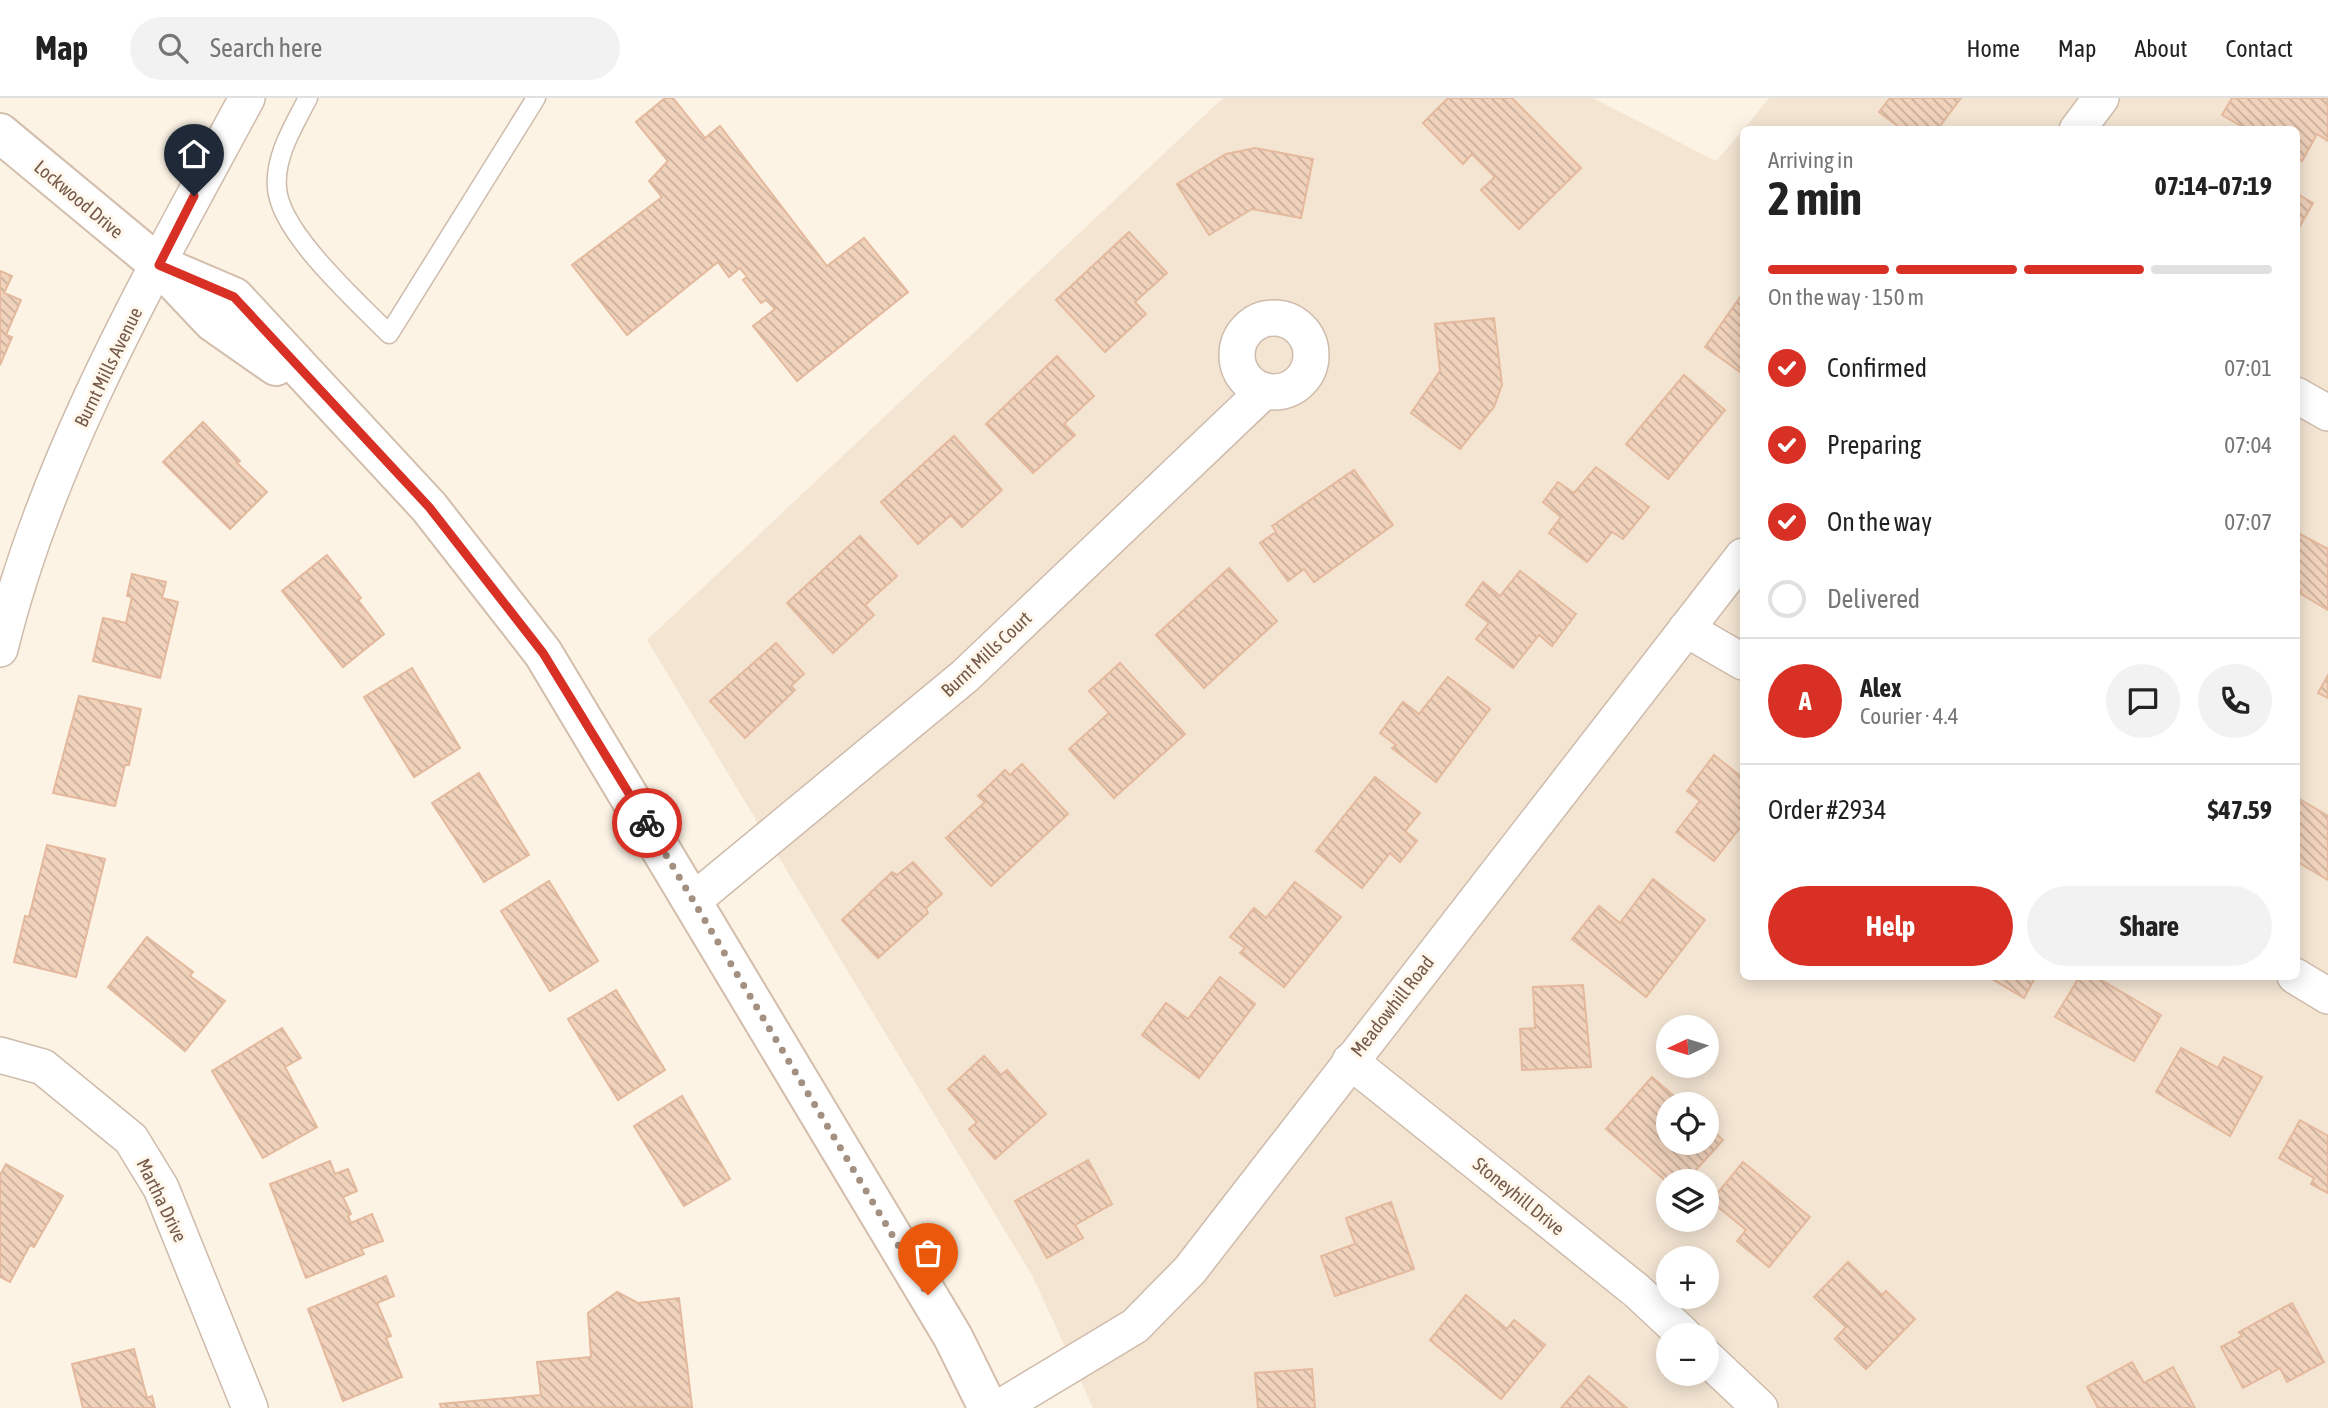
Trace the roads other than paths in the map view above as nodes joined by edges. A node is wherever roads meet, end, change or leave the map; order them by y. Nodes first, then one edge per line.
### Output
1 (247, 98) edge
2 (307, 98) edge
3 (536, 98) edge
4 (2101, 98) edge
5 (2080, 126) edge
6 (0, 133) edge
7 (159, 265) junction
8 (1263, 392) dead end
9 (2300, 397) edge
10 (2328, 413) edge
11 (1740, 560) edge
12 (1686, 629) junction
13 (0, 649) edge
14 (1740, 660) edge
15 (694, 900) junction
16 (2300, 979) edge
17 (2328, 996) edge
18 (0, 1055) edge
19 (1350, 1060) junction
20 (1671, 1323) edge
21 (1719, 1369) edge
22 (990, 1403) edge
23 (250, 1408) edge
24 (1760, 1408) edge

1 - 7 street, Burnt Mills Avenue
2 - 3 lane
4 - 5 street
6 - 7 street, Lockwood Drive
7 - 13 street, Burnt Mills Avenue
7 - 15 street, Lockwood Drive
8 - 15 street, Burnt Mills Court
9 - 10 street
11 - 12 street, Meadowhill Road
12 - 14 street
12 - 19 street, Meadowhill Road
15 - 22 street, Lockwood Drive
16 - 17 street
18 - 23 street, Martha Drive
19 - 20 street, Stoneyhill Drive
19 - 22 street, Meadowhill Road
21 - 24 street

